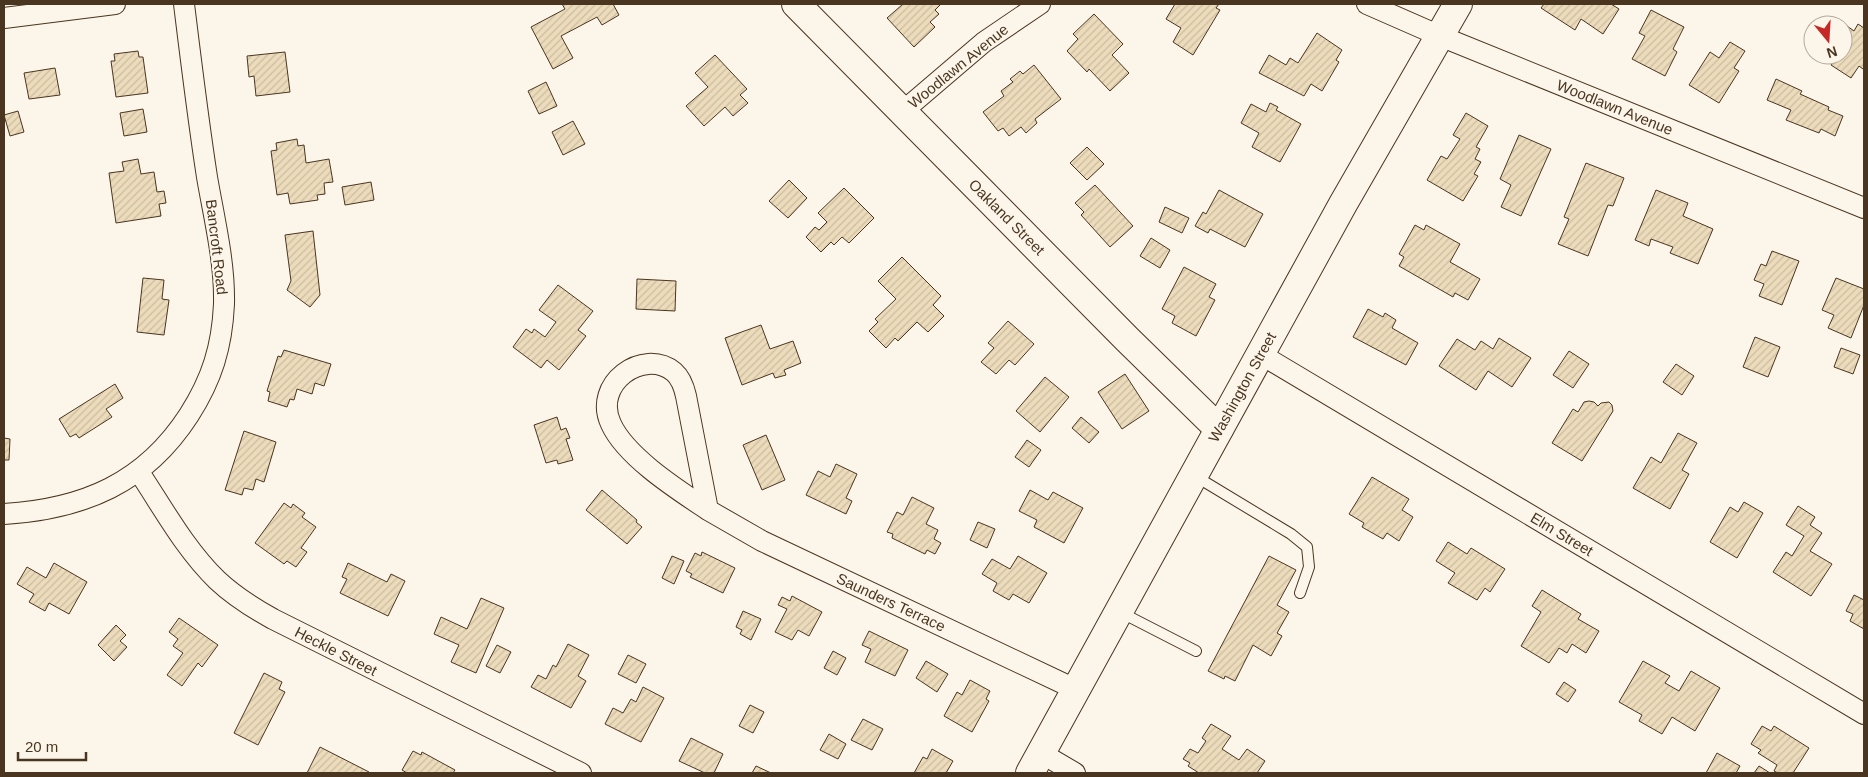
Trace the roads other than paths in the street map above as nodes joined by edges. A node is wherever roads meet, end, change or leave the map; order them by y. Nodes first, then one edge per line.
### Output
1 (115, 4) edge
2 (184, 4) edge
3 (796, 4) edge
4 (1040, 4) edge
5 (1367, 4) edge
6 (1458, 4) edge
7 (4, 18) edge
8 (1440, 36) junction
9 (902, 112) junction
10 (1864, 208) edge
11 (1260, 354) junction
12 (1219, 429) junction
13 (139, 472) junction
14 (1194, 475) junction
15 (708, 510) junction
16 (4, 514) edge
17 (1300, 593) dead end
18 (1120, 612) junction
19 (1196, 651) dead end
20 (1077, 690) junction
21 (1864, 714) edge
22 (1036, 763) edge
23 (580, 773) edge
24 (1075, 773) edge

1 - 7 street
2 - 13 street, Bancroft Road
3 - 9 main road, Oakland Street
4 - 9 street, Woodlawn Avenue
5 - 8 street, Woodlawn Avenue
6 - 8 main road, Washington Street
8 - 10 street, Woodlawn Avenue
8 - 11 main road, Washington Street
9 - 12 main road, Oakland Street
11 - 12 main road, Washington Street
11 - 21 street, Elm Street
12 - 14 main road, Washington Street
13 - 16 street, Bancroft Road
13 - 23 street, Heckle Street
14 - 17 lane
14 - 18 main road, Washington Street
15 - 15 street, Saunders Terrace
15 - 20 street, Saunders Terrace
18 - 19 lane
18 - 20 main road, Washington Street
20 - 22 main road, Washington Street
22 - 24 street

